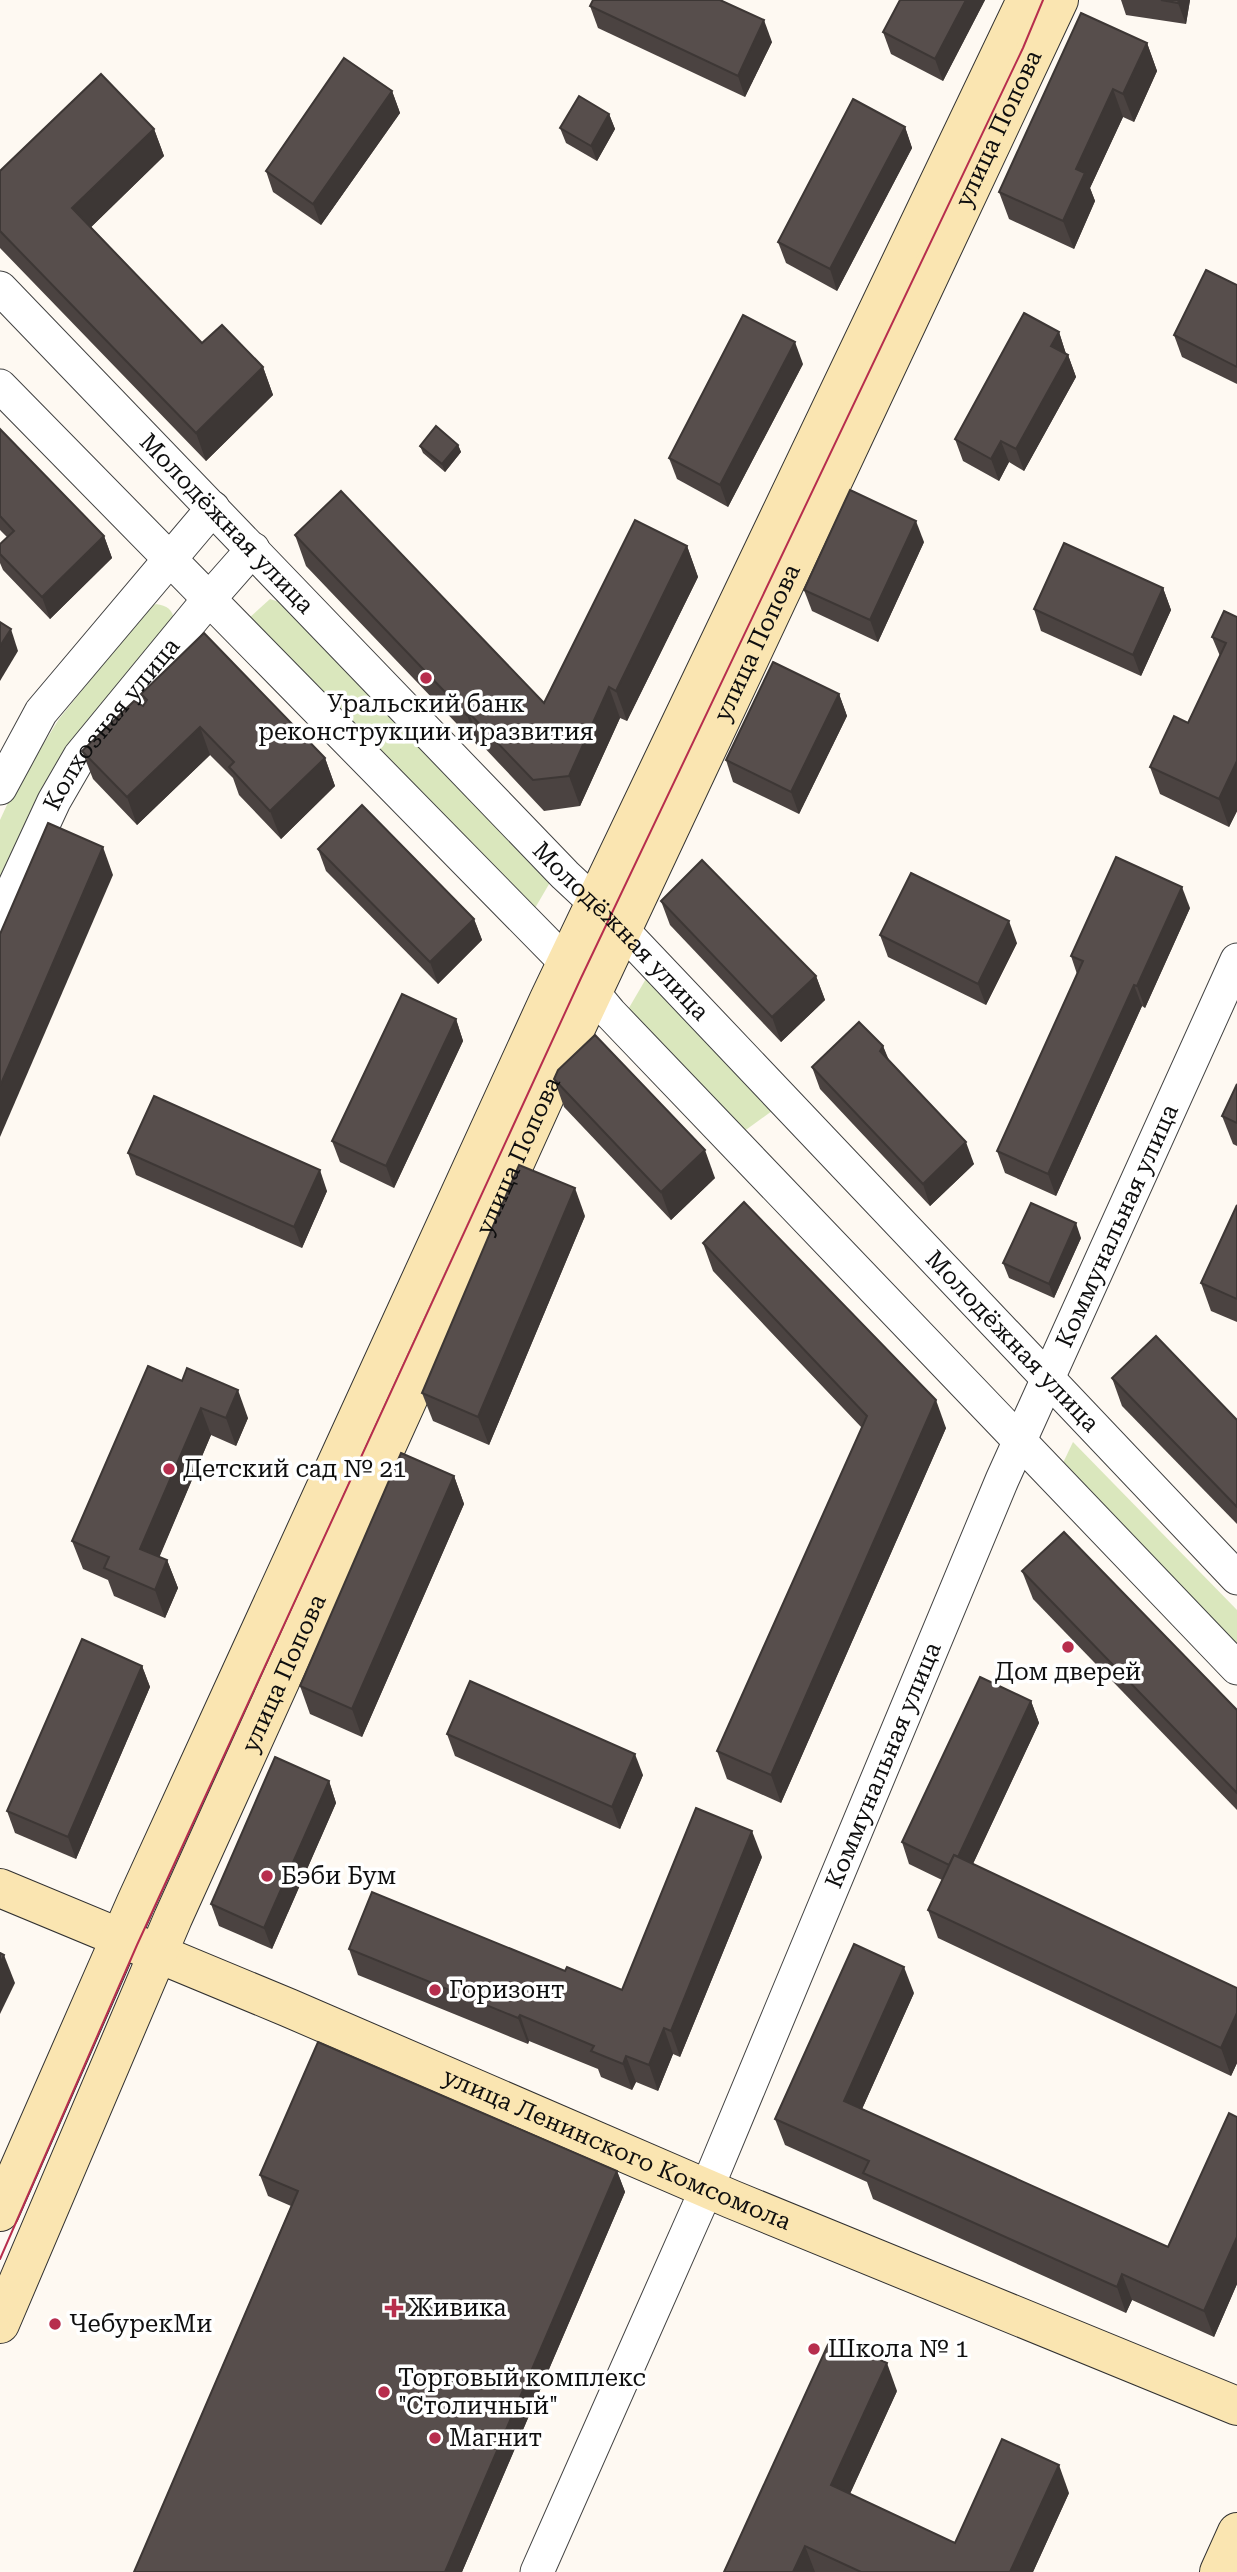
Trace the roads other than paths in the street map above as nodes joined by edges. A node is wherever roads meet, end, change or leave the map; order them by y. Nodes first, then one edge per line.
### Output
1 (1026, 0) edge
2 (1059, 0) edge
3 (0, 288) edge
4 (0, 386) edge
5 (214, 508) junction
6 (253, 549) junction
7 (171, 560) junction
8 (209, 599) junction
9 (0, 788) edge
10 (596, 903) junction
11 (0, 917) edge
12 (622, 930) junction
13 (1237, 960) edge
14 (566, 964) junction
15 (594, 992) junction
16 (1047, 1378) junction
17 (1020, 1440) junction
18 (1237, 1578) edge
19 (1237, 1668) edge
20 (0, 1888) edge
21 (121, 1938) junction
22 (158, 1954) junction
23 (707, 2188) junction
24 (0, 2211) edge
25 (0, 2324) edge
26 (1237, 2406) edge
27 (1237, 2532) edge
28 (537, 2572) edge
29 (1219, 2572) edge

1 - 10 street, улица Попова
2 - 12 street, улица Попова
3 - 5 street, Молодёжная улица
4 - 7 street
5 - 6 street, Молодёжная улица
5 - 7 street
6 - 8 street, Колхозная улица
6 - 10 street, Молодёжная улица
7 - 8 street
7 - 9 street
8 - 11 street, Колхозная улица
8 - 14 street
10 - 12 street, Молодёжная улица
10 - 14 street, улица Попова
12 - 15 street, улица Попова
12 - 16 street, Молодёжная улица
13 - 16 street, Коммунальная улица
14 - 15 street
14 - 21 street, улица Попова
15 - 17 street
15 - 22 street, улица Попова
16 - 17 street, Коммунальная улица
16 - 18 street, Молодёжная улица
17 - 19 street
17 - 23 street, Коммунальная улица
20 - 21 street, улица Ленинского Комсомола
21 - 22 street, улица Ленинского Комсомола
21 - 24 street, улица Попова
22 - 23 street, улица Ленинского Комсомола
22 - 25 street, улица Попова
23 - 26 street, улица Ленинского Комсомола
23 - 28 street, Коммунальная улица
27 - 29 street

